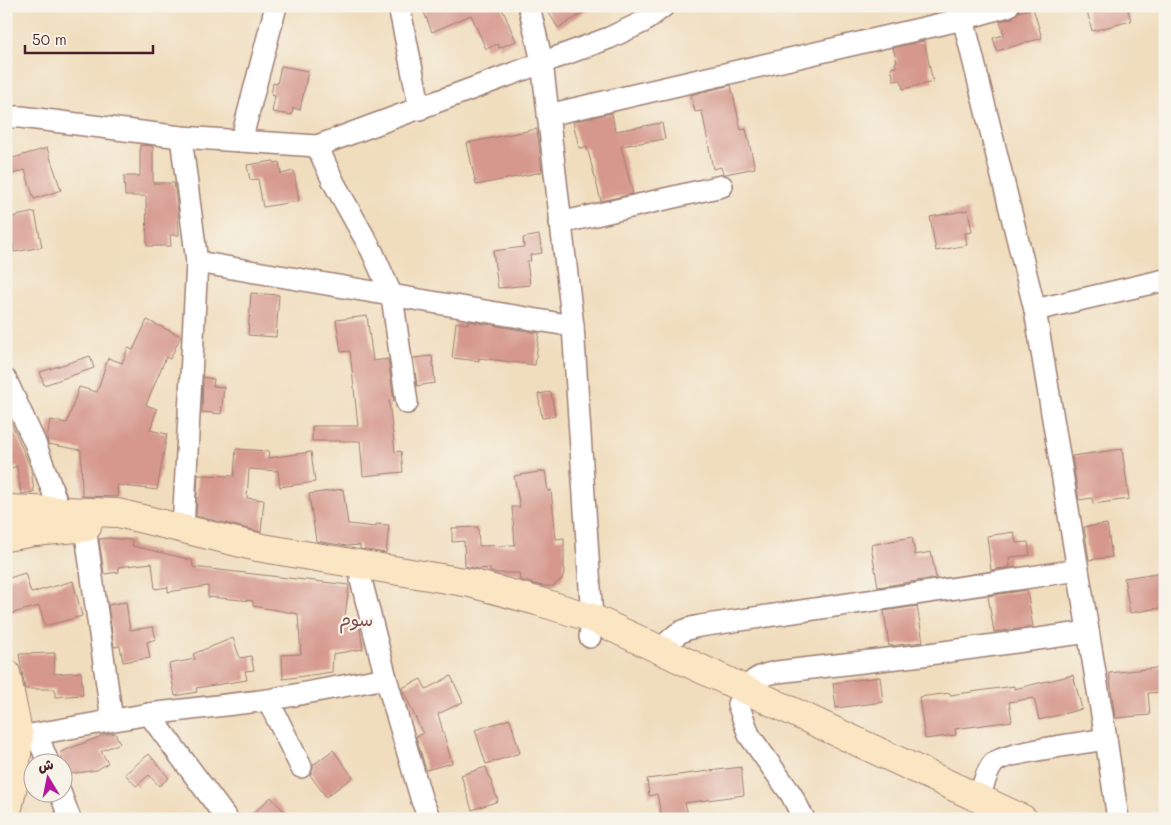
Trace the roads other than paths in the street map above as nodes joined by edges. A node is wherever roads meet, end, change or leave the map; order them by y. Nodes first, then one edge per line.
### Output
1 (276, 6) edge
2 (399, 6) edge
3 (529, 6) edge
4 (664, 6) edge
5 (1008, 6) edge
6 (962, 13) edge
7 (542, 62) junction
8 (420, 109) junction
9 (548, 115) junction
10 (6, 117) edge
11 (180, 137) junction
12 (241, 141) junction
13 (317, 146) junction
14 (722, 186) dead end
15 (560, 223) junction
16 (197, 262) junction
17 (1165, 280) edge
18 (392, 296) junction
19 (1035, 310) junction
20 (573, 326) junction
21 (6, 380) edge
22 (407, 403) dead end
23 (6, 508) edge
24 (60, 511) junction
25 (85, 527) junction
26 (183, 529) junction
27 (6, 537) edge
28 (1078, 570) junction
29 (361, 580) junction
30 (591, 628) junction
31 (1088, 632) junction
32 (660, 651) junction
33 (6, 673) edge
34 (386, 678) junction
35 (742, 697) junction
36 (268, 700) junction
37 (149, 714) junction
38 (112, 720) junction
39 (28, 736) junction
40 (1106, 738) junction
41 (40, 752) edge
42 (301, 767) dead end
43 (64, 802) edge
44 (981, 808) edge
45 (6, 817) edge
46 (70, 819) edge
47 (227, 819) edge
48 (430, 819) edge
49 (804, 819) edge
50 (1023, 819) edge
51 (1118, 819) edge

1 - 12 street
2 - 8 street
3 - 7 street
4 - 7 street
5 - 6 street
6 - 9 street
6 - 19 street
7 - 8 street
7 - 9 street
8 - 13 street
9 - 15 street
10 - 11 street
11 - 12 street
11 - 16 street
12 - 13 street
13 - 18 street
14 - 15 street
15 - 20 street
16 - 18 street
16 - 26 street
17 - 19 street
18 - 20 street
18 - 22 street
19 - 28 street
20 - 30 street
21 - 24 street
23 - 24 main road
24 - 26 main road
25 - 27 main road
25 - 29 main road
25 - 38 street
26 - 30 main road
28 - 31 street
28 - 32 street
29 - 30 main road
29 - 34 street
30 - 32 main road
30 - 35 main road
31 - 35 street
31 - 40 street
32 - 35 main road
33 - 39 main road
34 - 36 street
34 - 48 street
35 - 44 main road
35 - 49 street
36 - 37 street
36 - 42 street
37 - 38 street
37 - 47 street
38 - 39 street
39 - 41 street
39 - 45 main road
40 - 44 street
40 - 51 street
43 - 46 street
44 - 50 main road

